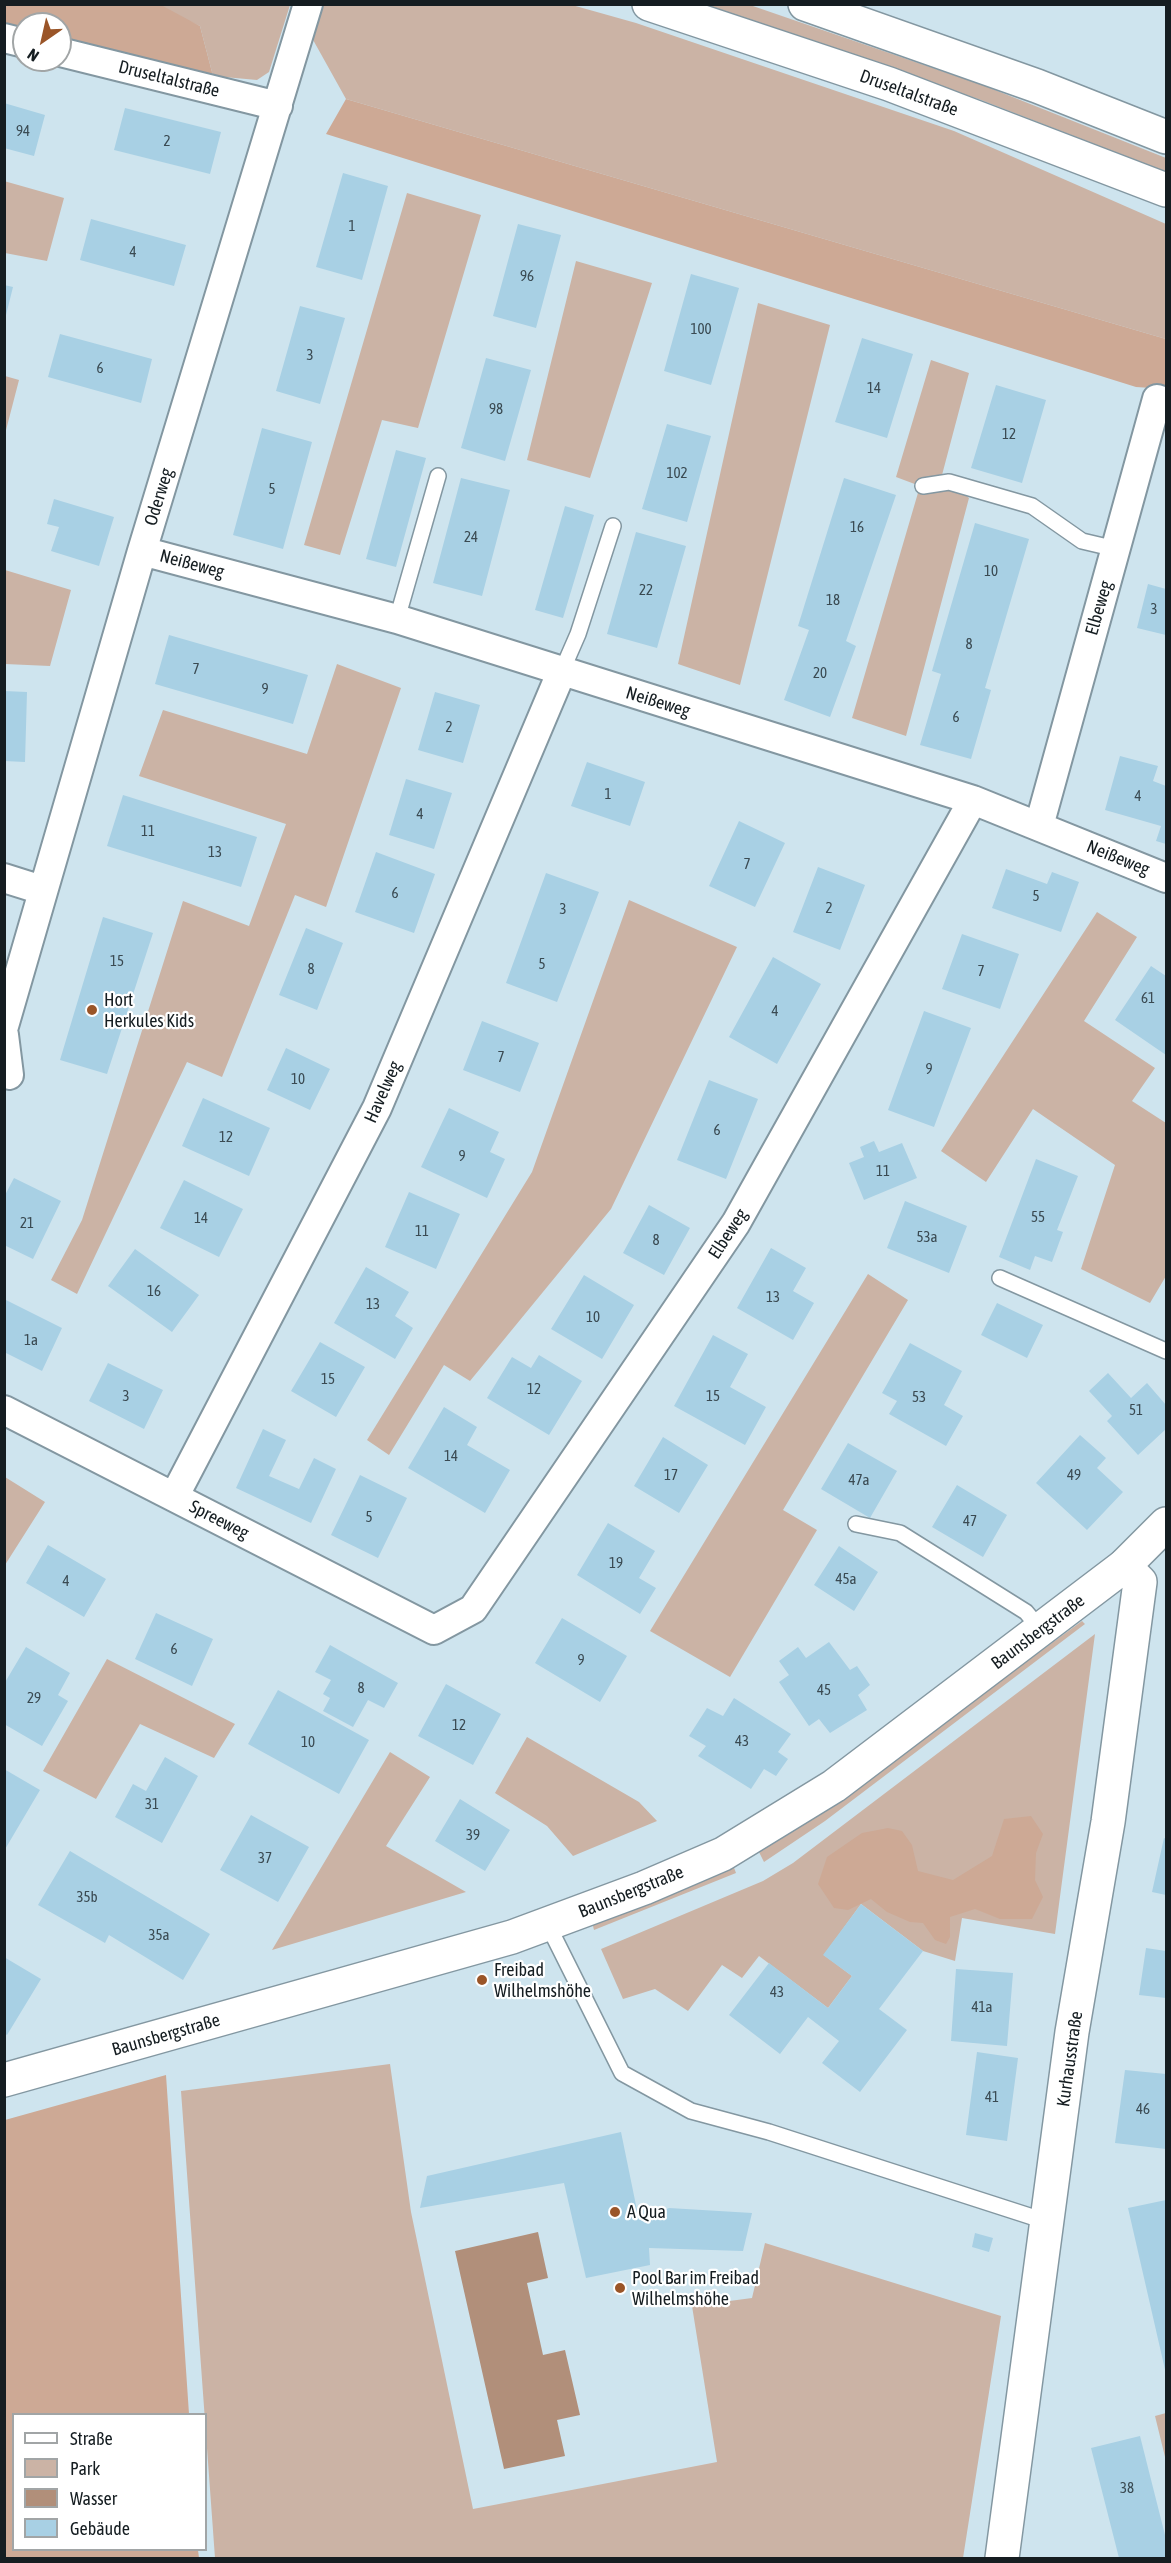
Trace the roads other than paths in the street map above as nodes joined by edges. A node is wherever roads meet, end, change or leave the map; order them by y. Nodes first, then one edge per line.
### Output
1 (308, 4) edge
2 (649, 4) edge
3 (805, 4) edge
4 (72, 55) edge
5 (278, 106) junction
6 (1167, 137) edge
7 (1167, 190) edge
8 (1167, 402) edge
9 (438, 476) dead end
10 (923, 486) dead end
11 (613, 526) dead end
12 (1116, 549) junction
13 (142, 551) junction
14 (397, 619) junction
15 (561, 673) junction
16 (973, 800) junction
17 (1039, 826) junction
18 (4, 878) edge
19 (1167, 878) edge
20 (42, 890) junction
21 (4, 1026) edge
22 (4, 1035) edge
23 (9, 1075) dead end
24 (1000, 1278) dead end
25 (1167, 1351) edge
26 (4, 1410) edge
27 (174, 1497) junction
28 (856, 1524) dead end
29 (1167, 1524) edge
30 (1124, 1566) junction
31 (434, 1630) joint
32 (1041, 1630) junction
33 (548, 1925) junction
34 (4, 2080) edge
35 (1049, 2222) junction
36 (1002, 2559) edge

1 - 5 street, Oderweg
2 - 7 main road, Druseltalstraße
3 - 6 main road
4 - 5 street, Druseltalstraße
5 - 13 street, Oderweg
8 - 12 street, Elbeweg
9 - 14 lane
10 - 12 lane
11 - 15 lane
12 - 17 street, Elbeweg
13 - 14 street, Neißeweg
13 - 20 street, Oderweg
14 - 15 street, Neißeweg
15 - 16 street, Neißeweg
15 - 27 street, Havelweg
16 - 17 street, Neißeweg
16 - 31 street, Elbeweg
17 - 19 street, Neißeweg
18 - 20 street
20 - 21 street, Oderweg
22 - 23 street
24 - 25 lane
26 - 27 street, Spreeweg
27 - 31 street, Spreeweg
28 - 32 lane
29 - 30 main road, Baunsbergstraße
30 - 32 main road, Baunsbergstraße
30 - 35 main road, Kurhausstraße
32 - 33 main road, Baunsbergstraße
33 - 34 main road, Baunsbergstraße
33 - 35 lane
35 - 36 main road, Kurhausstraße

